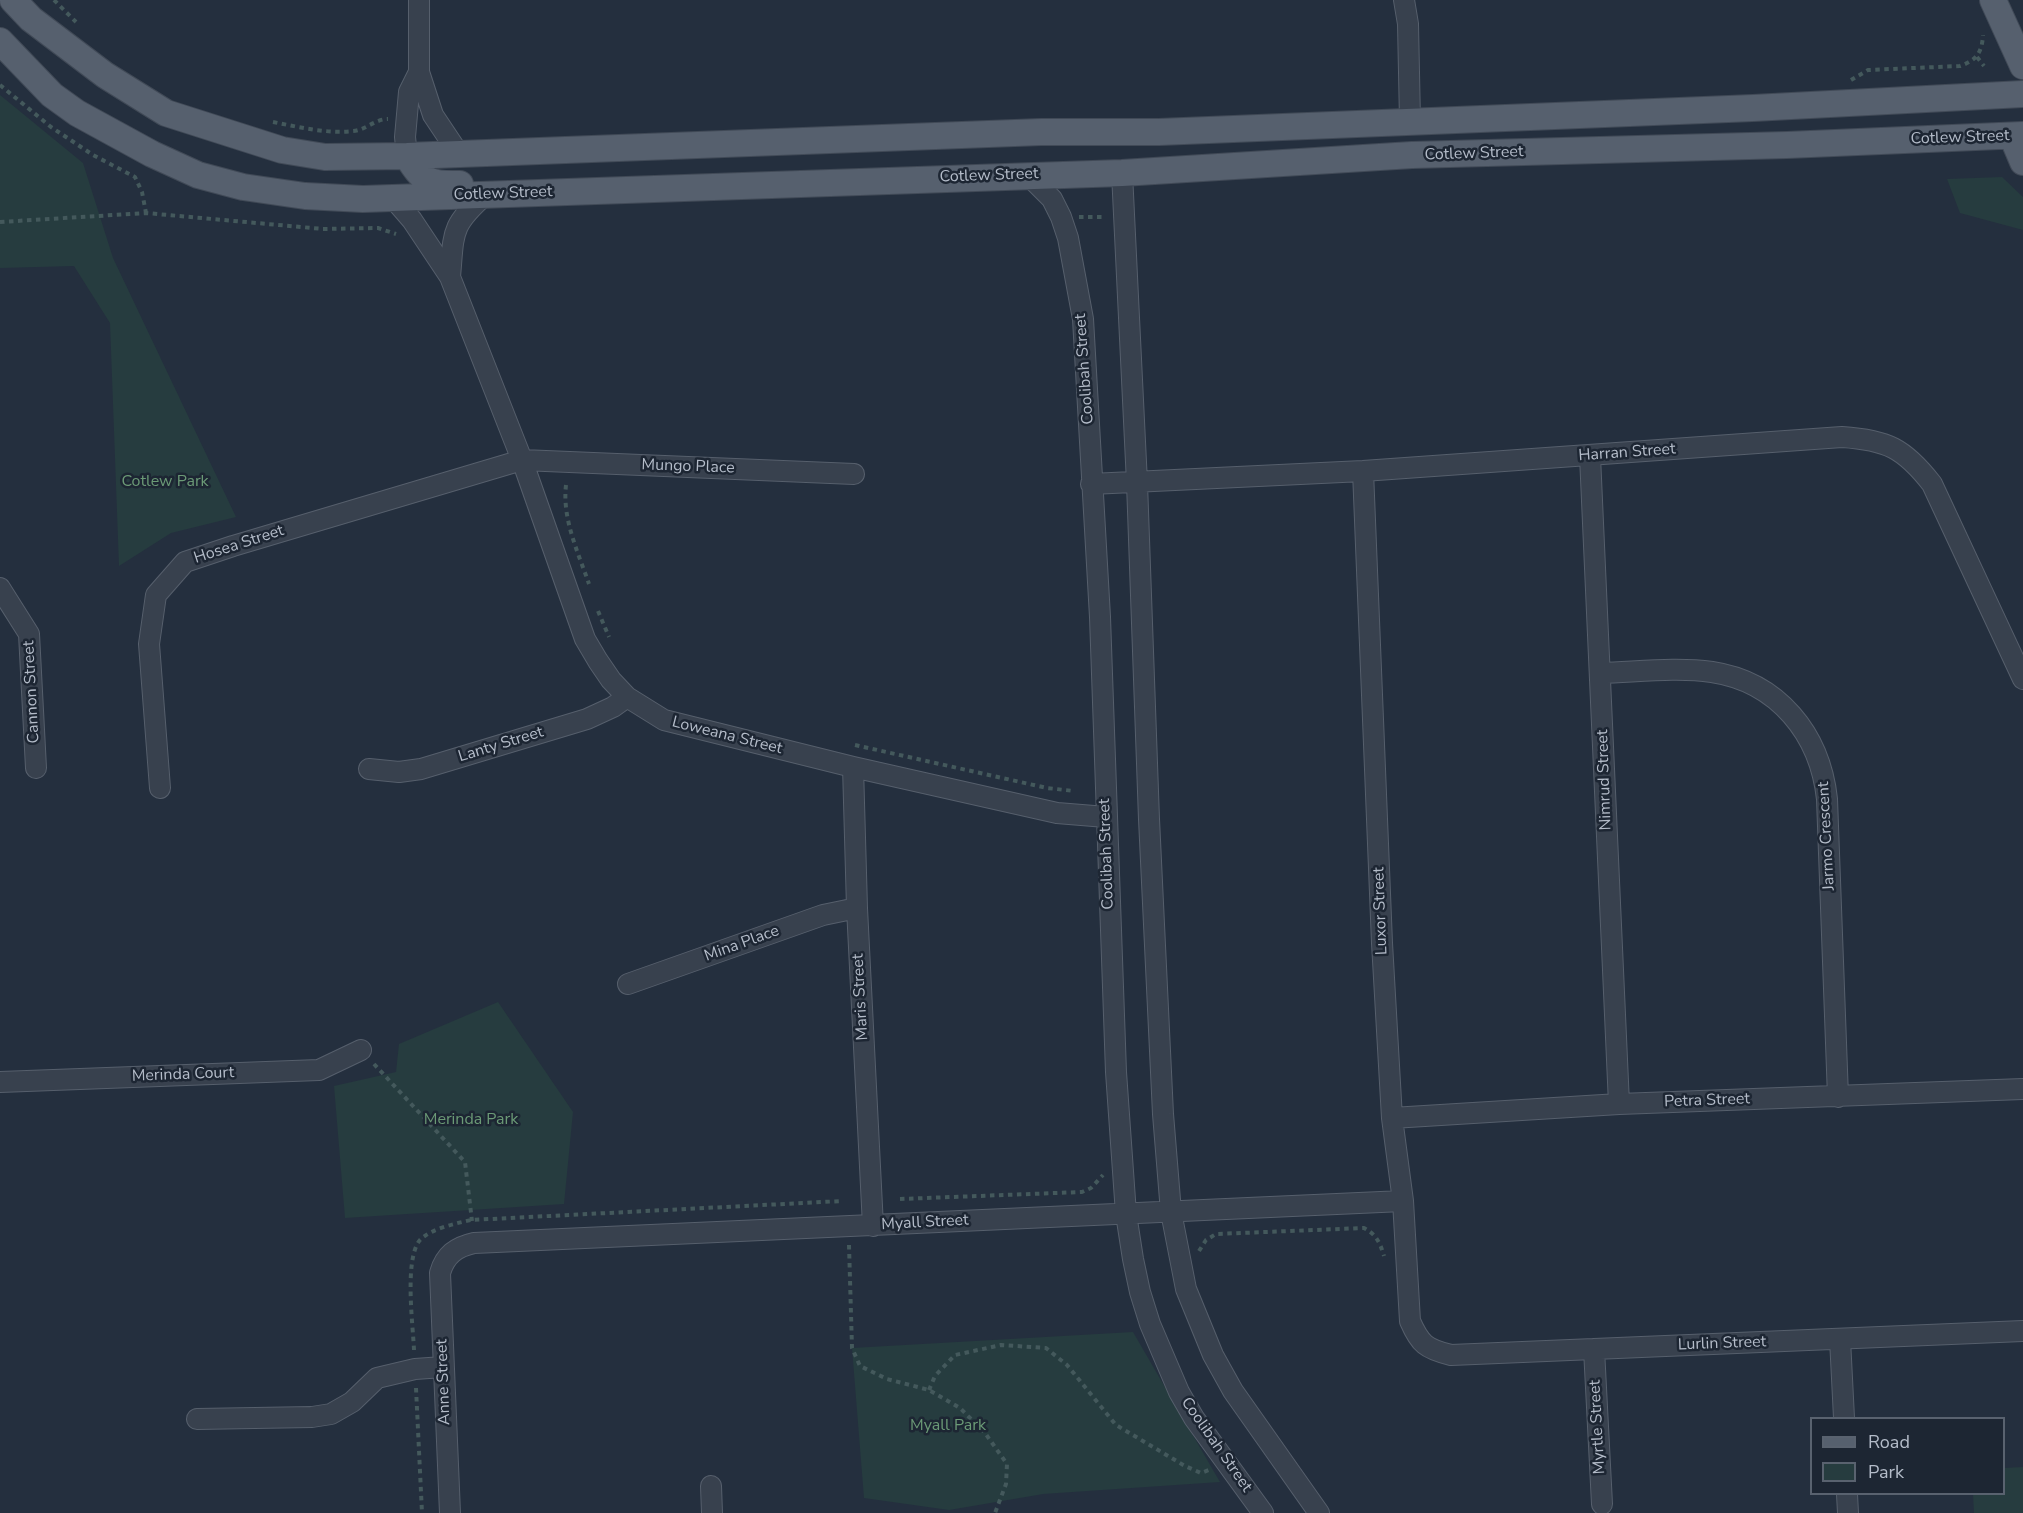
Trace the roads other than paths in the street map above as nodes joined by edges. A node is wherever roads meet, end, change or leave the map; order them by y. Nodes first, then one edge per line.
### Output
1 (13, 0) edge
2 (419, 0) edge
3 (1404, 0) edge
4 (1993, 0) edge
5 (0, 41) edge
6 (2023, 66) edge
7 (419, 72) junction
8 (2023, 94) edge
9 (1410, 121) junction
10 (1041, 132) junction
11 (2017, 135) edge
12 (459, 154) junction
13 (407, 156) junction
14 (2023, 162) edge
15 (1122, 173) junction
16 (1028, 175) junction
17 (497, 194) junction
18 (393, 198) junction
19 (450, 277) junction
20 (1590, 456) junction
21 (522, 460) junction
22 (1363, 471) junction
23 (854, 474) dead end
24 (1137, 483) junction
25 (1091, 484) junction
26 (0, 588) edge
27 (1601, 673) junction
28 (2023, 679) edge
29 (627, 697) junction
30 (853, 767) junction
31 (36, 768) dead end
32 (369, 769) dead end
33 (160, 788) dead end
34 (1106, 816) junction
35 (857, 908) junction
36 (628, 984) dead end
37 (361, 1050) road end
38 (0, 1082) edge
39 (2023, 1089) edge
40 (1838, 1097) junction
41 (1619, 1104) junction
42 (1392, 1118) junction
43 (1403, 1201) junction
44 (1170, 1212) junction
45 (1125, 1214) junction
46 (873, 1226) junction
47 (450, 1254) joint
48 (2023, 1331) edge
49 (1840, 1339) junction
50 (1424, 1346) joint
51 (1594, 1349) junction
52 (443, 1367) junction
53 (1844, 1417) edge
54 (197, 1419) dead end
55 (711, 1486) dead end
56 (1847, 1495) edge
57 (1602, 1504) dead end
58 (450, 1513) edge
59 (712, 1513) edge
60 (1263, 1513) edge
61 (1319, 1513) edge
62 (1848, 1513) edge

1 - 13 main road
2 - 7 street
3 - 9 street
4 - 6 main road
5 - 18 main road, Cotlew Street
7 - 12 street
7 - 13 street
8 - 9 main road
9 - 10 main road
10 - 12 main road
10 - 15 main road
11 - 14 main road
11 - 15 main road, Cotlew Street
12 - 13 main road
13 - 17 main road
15 - 16 main road, Cotlew Street
15 - 24 street
16 - 17 main road, Cotlew Street
16 - 25 street, Coolibah Street
17 - 18 main road, Cotlew Street
17 - 19 street, Loweana Street
18 - 19 street, Loweana Street
19 - 21 street, Loweana Street
20 - 22 street, Harran Street
20 - 27 street, Nimrud Street
20 - 28 street, Harran Street
21 - 23 street, Mungo Place
21 - 29 street, Loweana Street
21 - 33 street, Hosea Street
22 - 24 street, Harran Street
22 - 42 street, Luxor Street
24 - 25 street, Harran Street
24 - 44 street
25 - 34 street, Coolibah Street
26 - 31 street, Cannon Street
27 - 40 street, Jarmo Crescent
27 - 41 street, Nimrud Street
29 - 30 street, Loweana Street
29 - 32 street, Lanty Street
30 - 34 street, Loweana Street
30 - 35 street, Maris Street
34 - 45 street, Coolibah Street
35 - 36 street, Mina Place
35 - 46 street, Maris Street
37 - 38 street, Merinda Court
39 - 40 street, Petra Street
40 - 41 street, Petra Street
41 - 42 street, Petra Street
42 - 43 street, Luxor Street
43 - 44 street, Myall Street
43 - 50 street, Luxor Street
44 - 45 street, Myall Street
44 - 61 street
45 - 46 street, Myall Street
45 - 60 street, Coolibah Street
46 - 47 street, Myall Street
47 - 52 street, Anne Street
48 - 49 street, Lurlin Street
49 - 51 street, Lurlin Street
49 - 53 street
50 - 51 street, Lurlin Street
51 - 57 street, Myrtle Street
52 - 54 street
52 - 58 street, Anne Street
55 - 59 street
56 - 62 street

